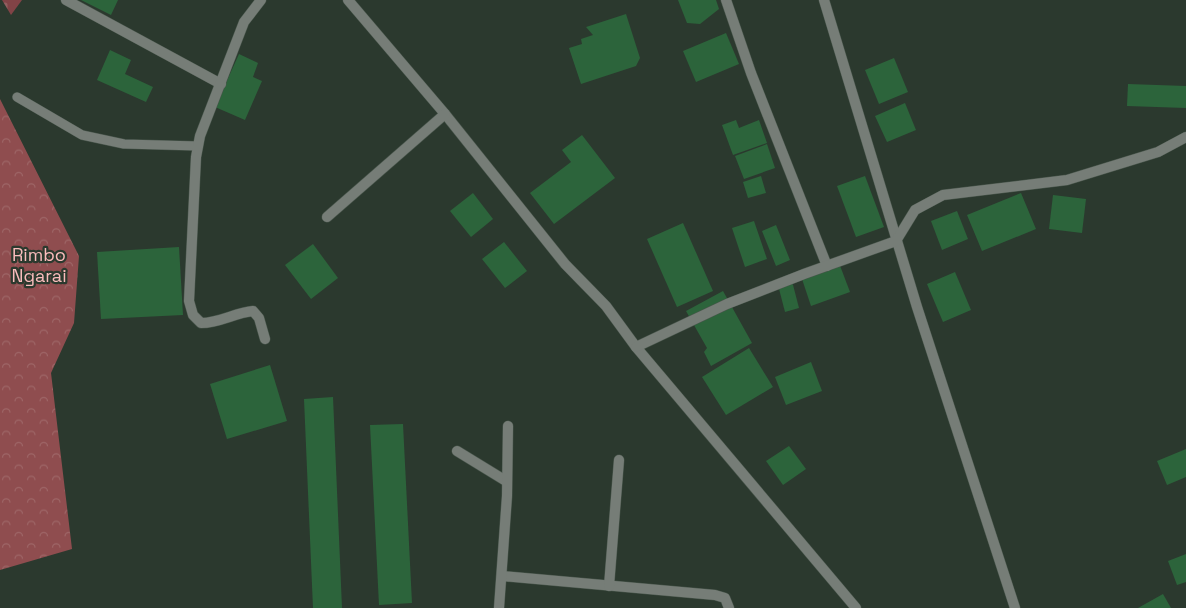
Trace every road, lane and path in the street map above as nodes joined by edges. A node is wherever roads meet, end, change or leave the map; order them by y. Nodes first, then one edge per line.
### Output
1 (66, 0) edge
2 (261, 0) edge
3 (348, 0) edge
4 (726, 0) edge
5 (824, 0) edge
6 (221, 84) junction
7 (17, 97) dead end
8 (445, 114) junction
9 (1186, 137) edge
10 (198, 146) junction
11 (327, 217) dead end
12 (896, 241) junction
13 (827, 266) junction
14 (265, 339) dead end
15 (636, 347) junction
16 (508, 426) dead end
17 (457, 451) dead end
18 (618, 460) dead end
19 (506, 481) junction
20 (502, 576) junction
21 (609, 586) junction
22 (500, 608) edge
23 (729, 608) edge
24 (856, 608) edge
25 (1015, 608) edge

1 - 6 street
2 - 6 street
3 - 8 street
4 - 13 street
5 - 12 street
6 - 10 street
7 - 10 lane
8 - 11 street
8 - 15 street
9 - 12 street
10 - 14 street
12 - 13 street
12 - 25 street
13 - 15 street
15 - 24 street
16 - 19 street
17 - 19 street
18 - 21 street
19 - 20 street
20 - 21 street
20 - 22 street
21 - 23 street

